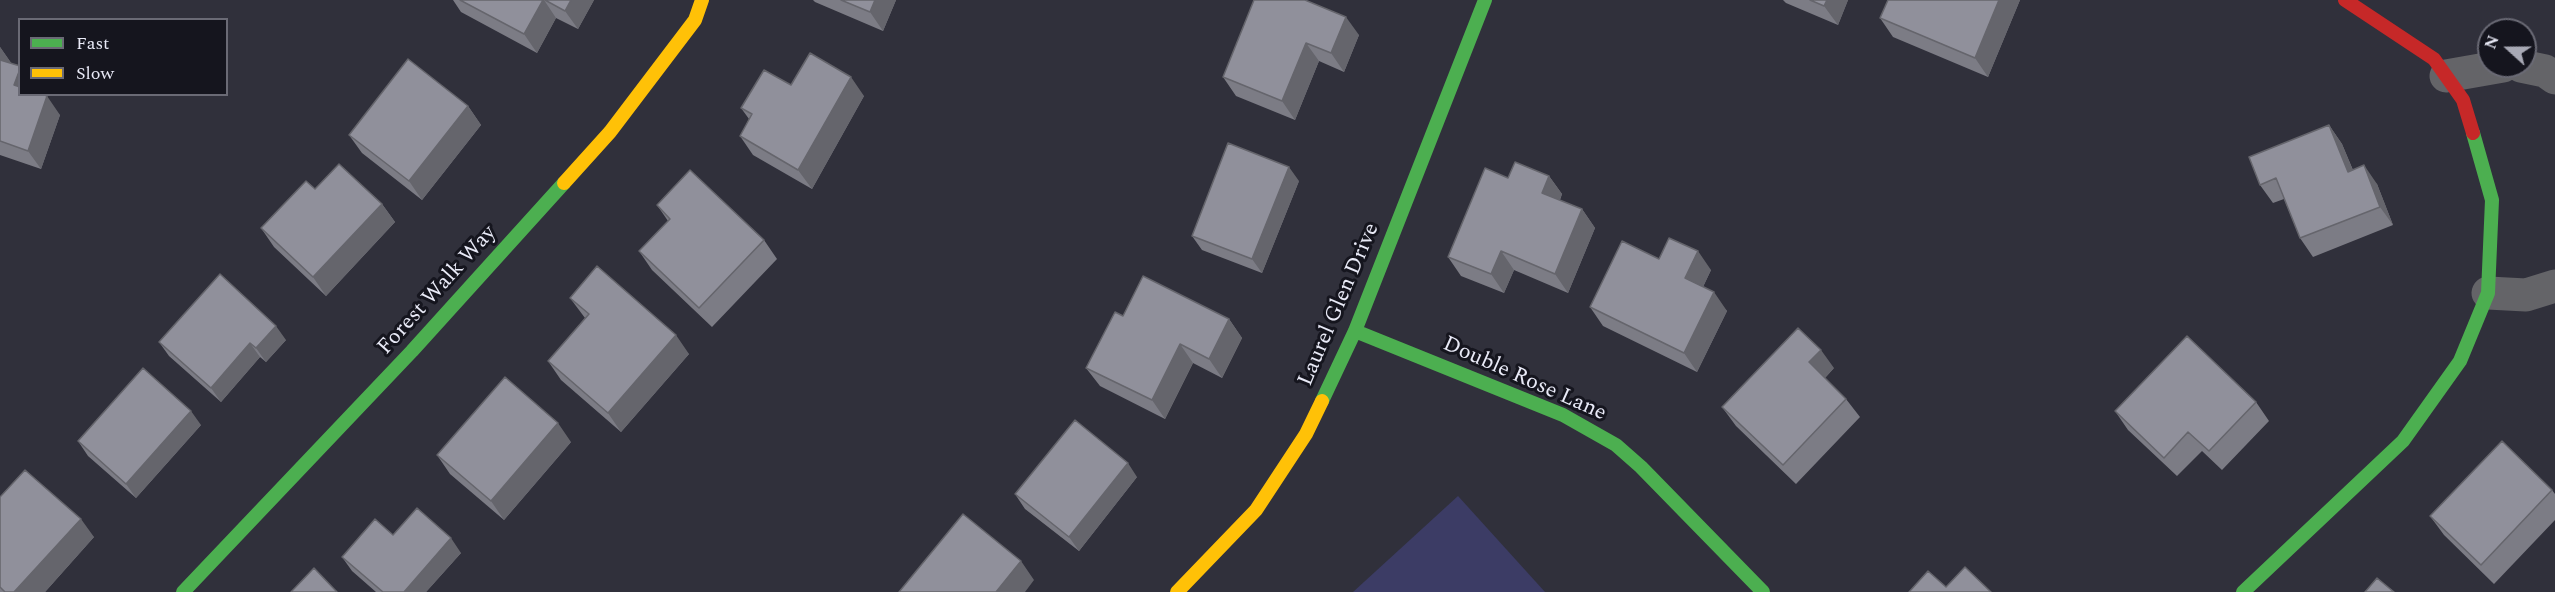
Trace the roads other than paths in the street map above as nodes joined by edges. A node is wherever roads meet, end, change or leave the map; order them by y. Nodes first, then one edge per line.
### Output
1 (702, 0) edge
2 (1485, 0) edge
3 (2345, 0) edge
4 (2537, 69) edge
5 (2477, 71) edge
6 (2446, 76) junction
7 (2555, 78) edge
8 (2555, 286) edge
9 (2488, 293) junction
10 (1355, 331) junction
11 (183, 592) edge
12 (1177, 592) edge
13 (1763, 592) edge
14 (2243, 592) edge

1 - 11 street, Forest Walk Way
2 - 10 street, Laurel Glen Drive
3 - 6 street
4 - 7 street
5 - 6 street
6 - 9 street
8 - 9 street
9 - 14 street
10 - 12 street, Laurel Glen Drive
10 - 13 street, Double Rose Lane

